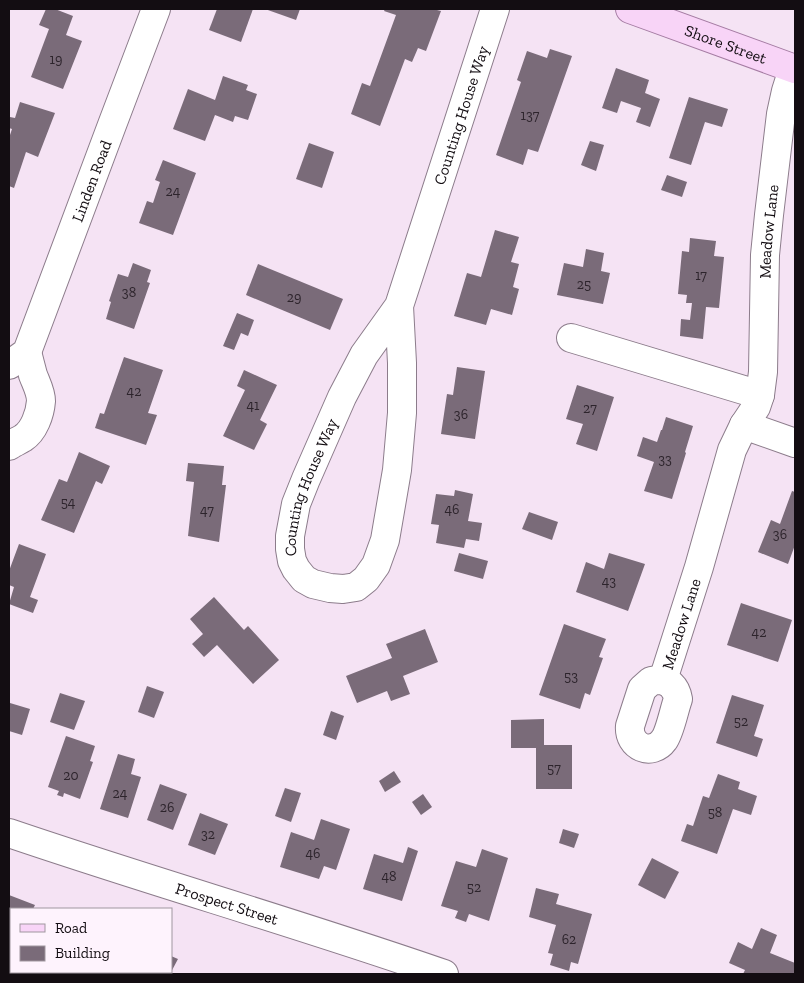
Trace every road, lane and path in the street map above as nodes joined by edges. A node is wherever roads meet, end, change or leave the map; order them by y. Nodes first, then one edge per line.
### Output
1 (156, 9) edge
2 (495, 9) edge
3 (630, 9) edge
4 (794, 69) edge
5 (400, 306) junction
6 (570, 338) dead end
7 (18, 358) edge
8 (760, 395) junction
9 (744, 425) junction
10 (795, 443) edge
11 (9, 446) edge
12 (663, 680) dead end
13 (9, 834) edge
14 (444, 974) edge

1 - 7 street, Linden Road
2 - 5 street, Counting House Way
3 - 4 main road, Shore Street
4 - 8 street, Meadow Lane
5 - 5 street, Counting House Way
6 - 8 street
7 - 11 street, Linden Road
8 - 9 street, Meadow Lane
9 - 10 street
9 - 12 street, Meadow Lane
13 - 14 street, Prospect Street

